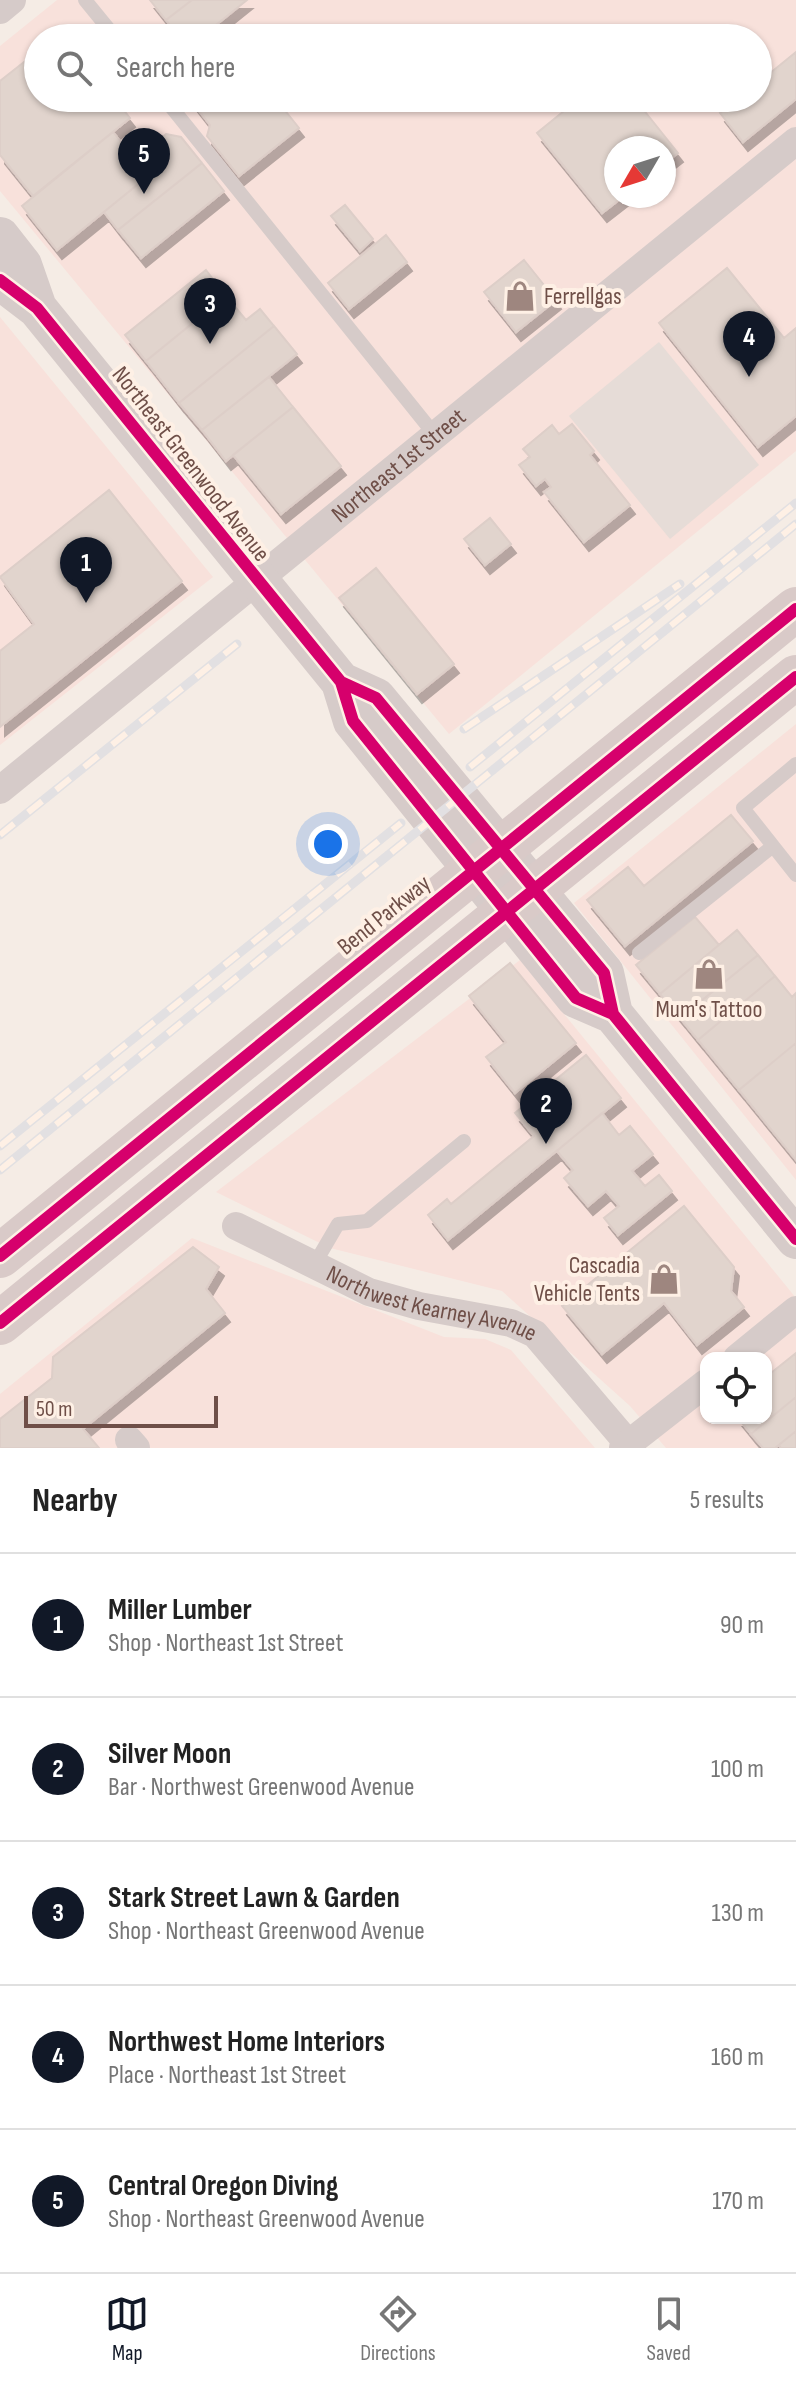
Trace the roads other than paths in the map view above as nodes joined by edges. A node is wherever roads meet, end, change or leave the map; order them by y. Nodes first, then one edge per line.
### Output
1 (12, 0) edge
2 (85, 0) edge
3 (0, 10) edge
4 (105, 24) edge
5 (175, 112) edge
6 (796, 141) edge
7 (0, 237) edge
8 (0, 280) edge
9 (37, 308) junction
10 (435, 435) junction
11 (256, 581) junction
12 (796, 609) edge
13 (796, 677) edge
14 (796, 764) edge
15 (0, 790) edge
16 (773, 846) junction
17 (796, 875) edge
18 (639, 953) dead end
19 (464, 1141) dead end
20 (236, 1226) dead end
21 (796, 1239) edge
22 (0, 1256) edge
23 (314, 1265) junction
24 (796, 1310) edge
25 (0, 1323) edge
26 (744, 1352) edge
27 (700, 1388) edge
28 (628, 1447) edge

1 - 3 street
2 - 4 lane
5 - 10 lane
6 - 10 street, Northeast 1st Street
7 - 9 main road, Northeast Greenwood Avenue
8 - 9 main road, Northeast Greenwood Avenue
9 - 11 main road, Northeast Greenwood Avenue
10 - 11 street, Northeast 1st Street
11 - 15 street, Northeast 1st Street
11 - 21 main road, Northeast Greenwood Avenue
12 - 22 highway, Bend Parkway
13 - 25 highway
14 - 16 lane
16 - 17 lane
16 - 18 lane
19 - 23 lane
20 - 23 street, Northwest Kearney Avenue
23 - 28 street, Northwest Kearney Avenue
24 - 26 street
27 - 28 street

